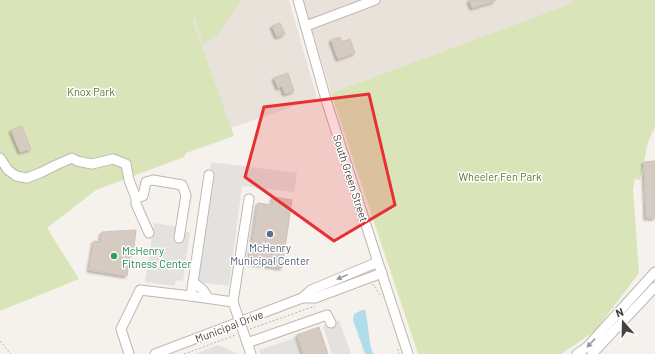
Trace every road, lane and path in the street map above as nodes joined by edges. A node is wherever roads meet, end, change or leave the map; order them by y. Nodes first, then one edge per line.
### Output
1 (298, 0) edge
2 (375, 0) edge
3 (306, 26) junction
4 (0, 158) edge
5 (209, 175) dead end
6 (136, 198) junction
7 (249, 199) dead end
8 (149, 233) dead end
9 (179, 238) dead end
10 (378, 262) junction
11 (655, 272) edge
12 (382, 273) junction
13 (193, 282) junction
14 (367, 286) dead end
15 (372, 286) dead end
16 (655, 287) edge
17 (191, 296) junction
18 (208, 298) junction
19 (302, 298) junction
20 (233, 302) junction
21 (320, 305) dead end
22 (239, 322) junction
23 (331, 323) dead end
24 (281, 331) junction
25 (243, 332) junction
26 (264, 337) junction
27 (285, 341) dead end
28 (0, 342) edge
29 (247, 343) junction
30 (268, 347) dead end
31 (11, 354) edge
32 (128, 354) edge
33 (155, 354) edge
34 (184, 354) edge
35 (251, 354) edge
36 (408, 354) edge
37 (577, 354) edge
38 (592, 354) edge

1 - 3 street, South Green Street
2 - 3 street
3 - 10 street, South Green Street
4 - 6 street
5 - 13 street
6 - 8 street
6 - 9 street
7 - 20 street
10 - 12 street, South Green Street
10 -> 19 street, Municipal Drive
11 -> 37 street
12 - 19 street, Municipal Drive
12 - 36 street, South Green Street
13 - 17 street
13 - 18 street
14 - 15 path
16 - 38 street
17 - 18 street
17 - 32 street
18 - 20 street
19 - 22 street, Municipal Drive
20 - 22 street
21 - 25 path
22 - 25 street
22 - 33 street, Municipal Drive
23 - 24 street
24 - 26 street
24 - 27 street
25 - 29 street
25 - 34 path
26 - 29 street
26 - 30 street
28 - 31 path
29 - 35 street

